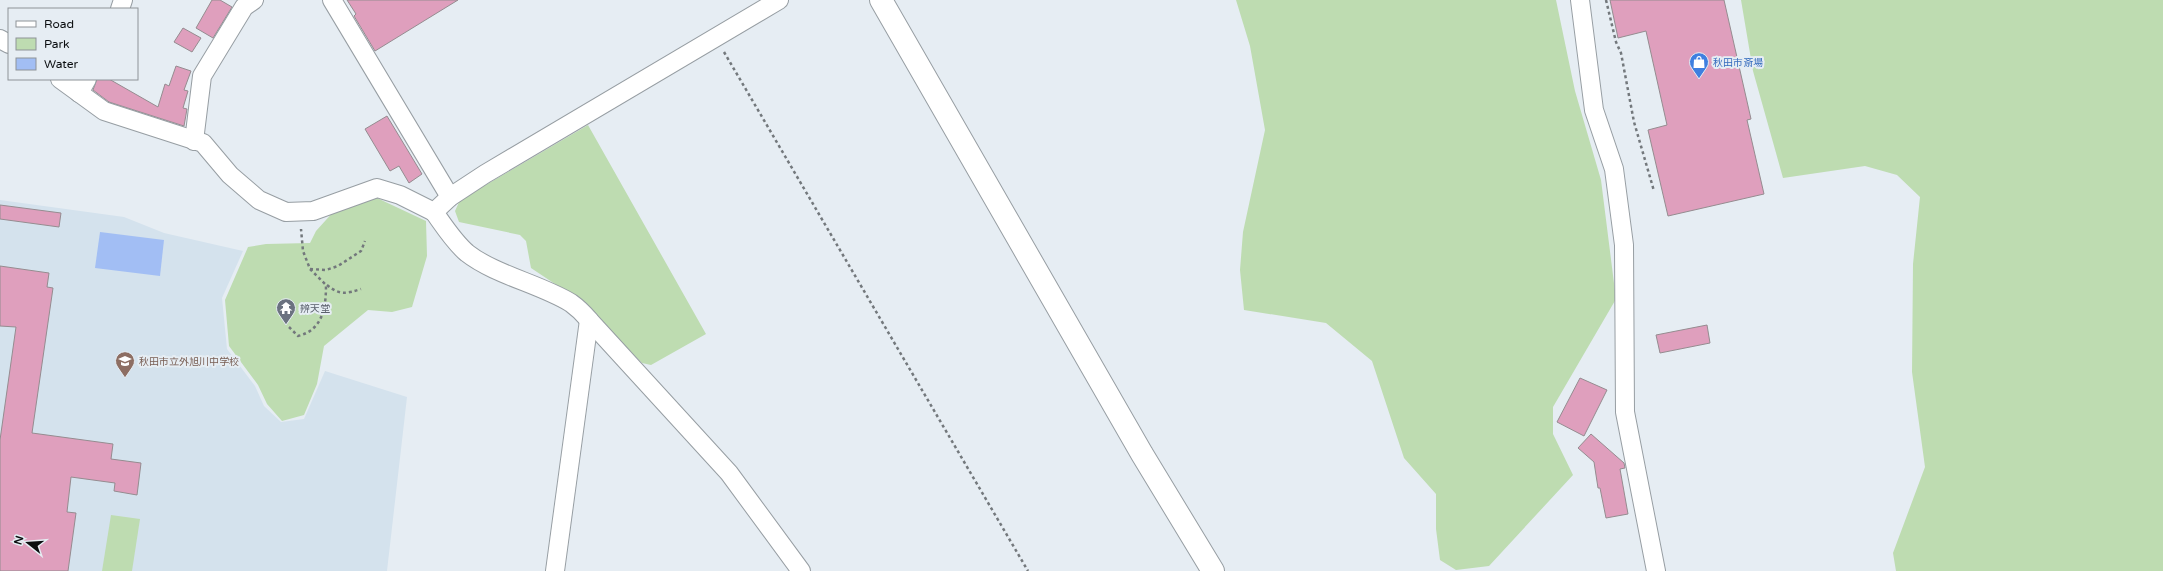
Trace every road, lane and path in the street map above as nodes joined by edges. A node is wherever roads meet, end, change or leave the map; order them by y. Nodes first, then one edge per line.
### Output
1 (254, 0) edge
2 (332, 0) edge
3 (779, 0) edge
4 (881, 0) edge
5 (1580, 0) edge
6 (1606, 0) edge
7 (715, 38) junction
8 (63, 80) edge
9 (83, 86) edge
10 (194, 140) junction
11 (1654, 191) dead end
12 (450, 197) junction
13 (300, 212) junction
14 (434, 212) junction
15 (364, 241) dead end
16 (310, 269) junction
17 (326, 285) junction
18 (361, 289) dead end
19 (589, 320) junction
20 (289, 327) dead end
21 (555, 571) edge
22 (801, 571) edge
23 (1028, 571) edge
24 (1213, 571) edge
25 (1656, 571) edge

1 - 10 street
2 - 12 street
3 - 7 street
4 - 24 street
5 - 25 street
6 - 11 path
7 - 12 street
7 - 23 path
8 - 9 street
9 - 10 street
10 - 13 street
12 - 14 street
13 - 14 street
13 - 16 path
14 - 19 street
15 - 16 path
16 - 17 path
17 - 18 path
17 - 20 path
19 - 21 street
19 - 22 street

